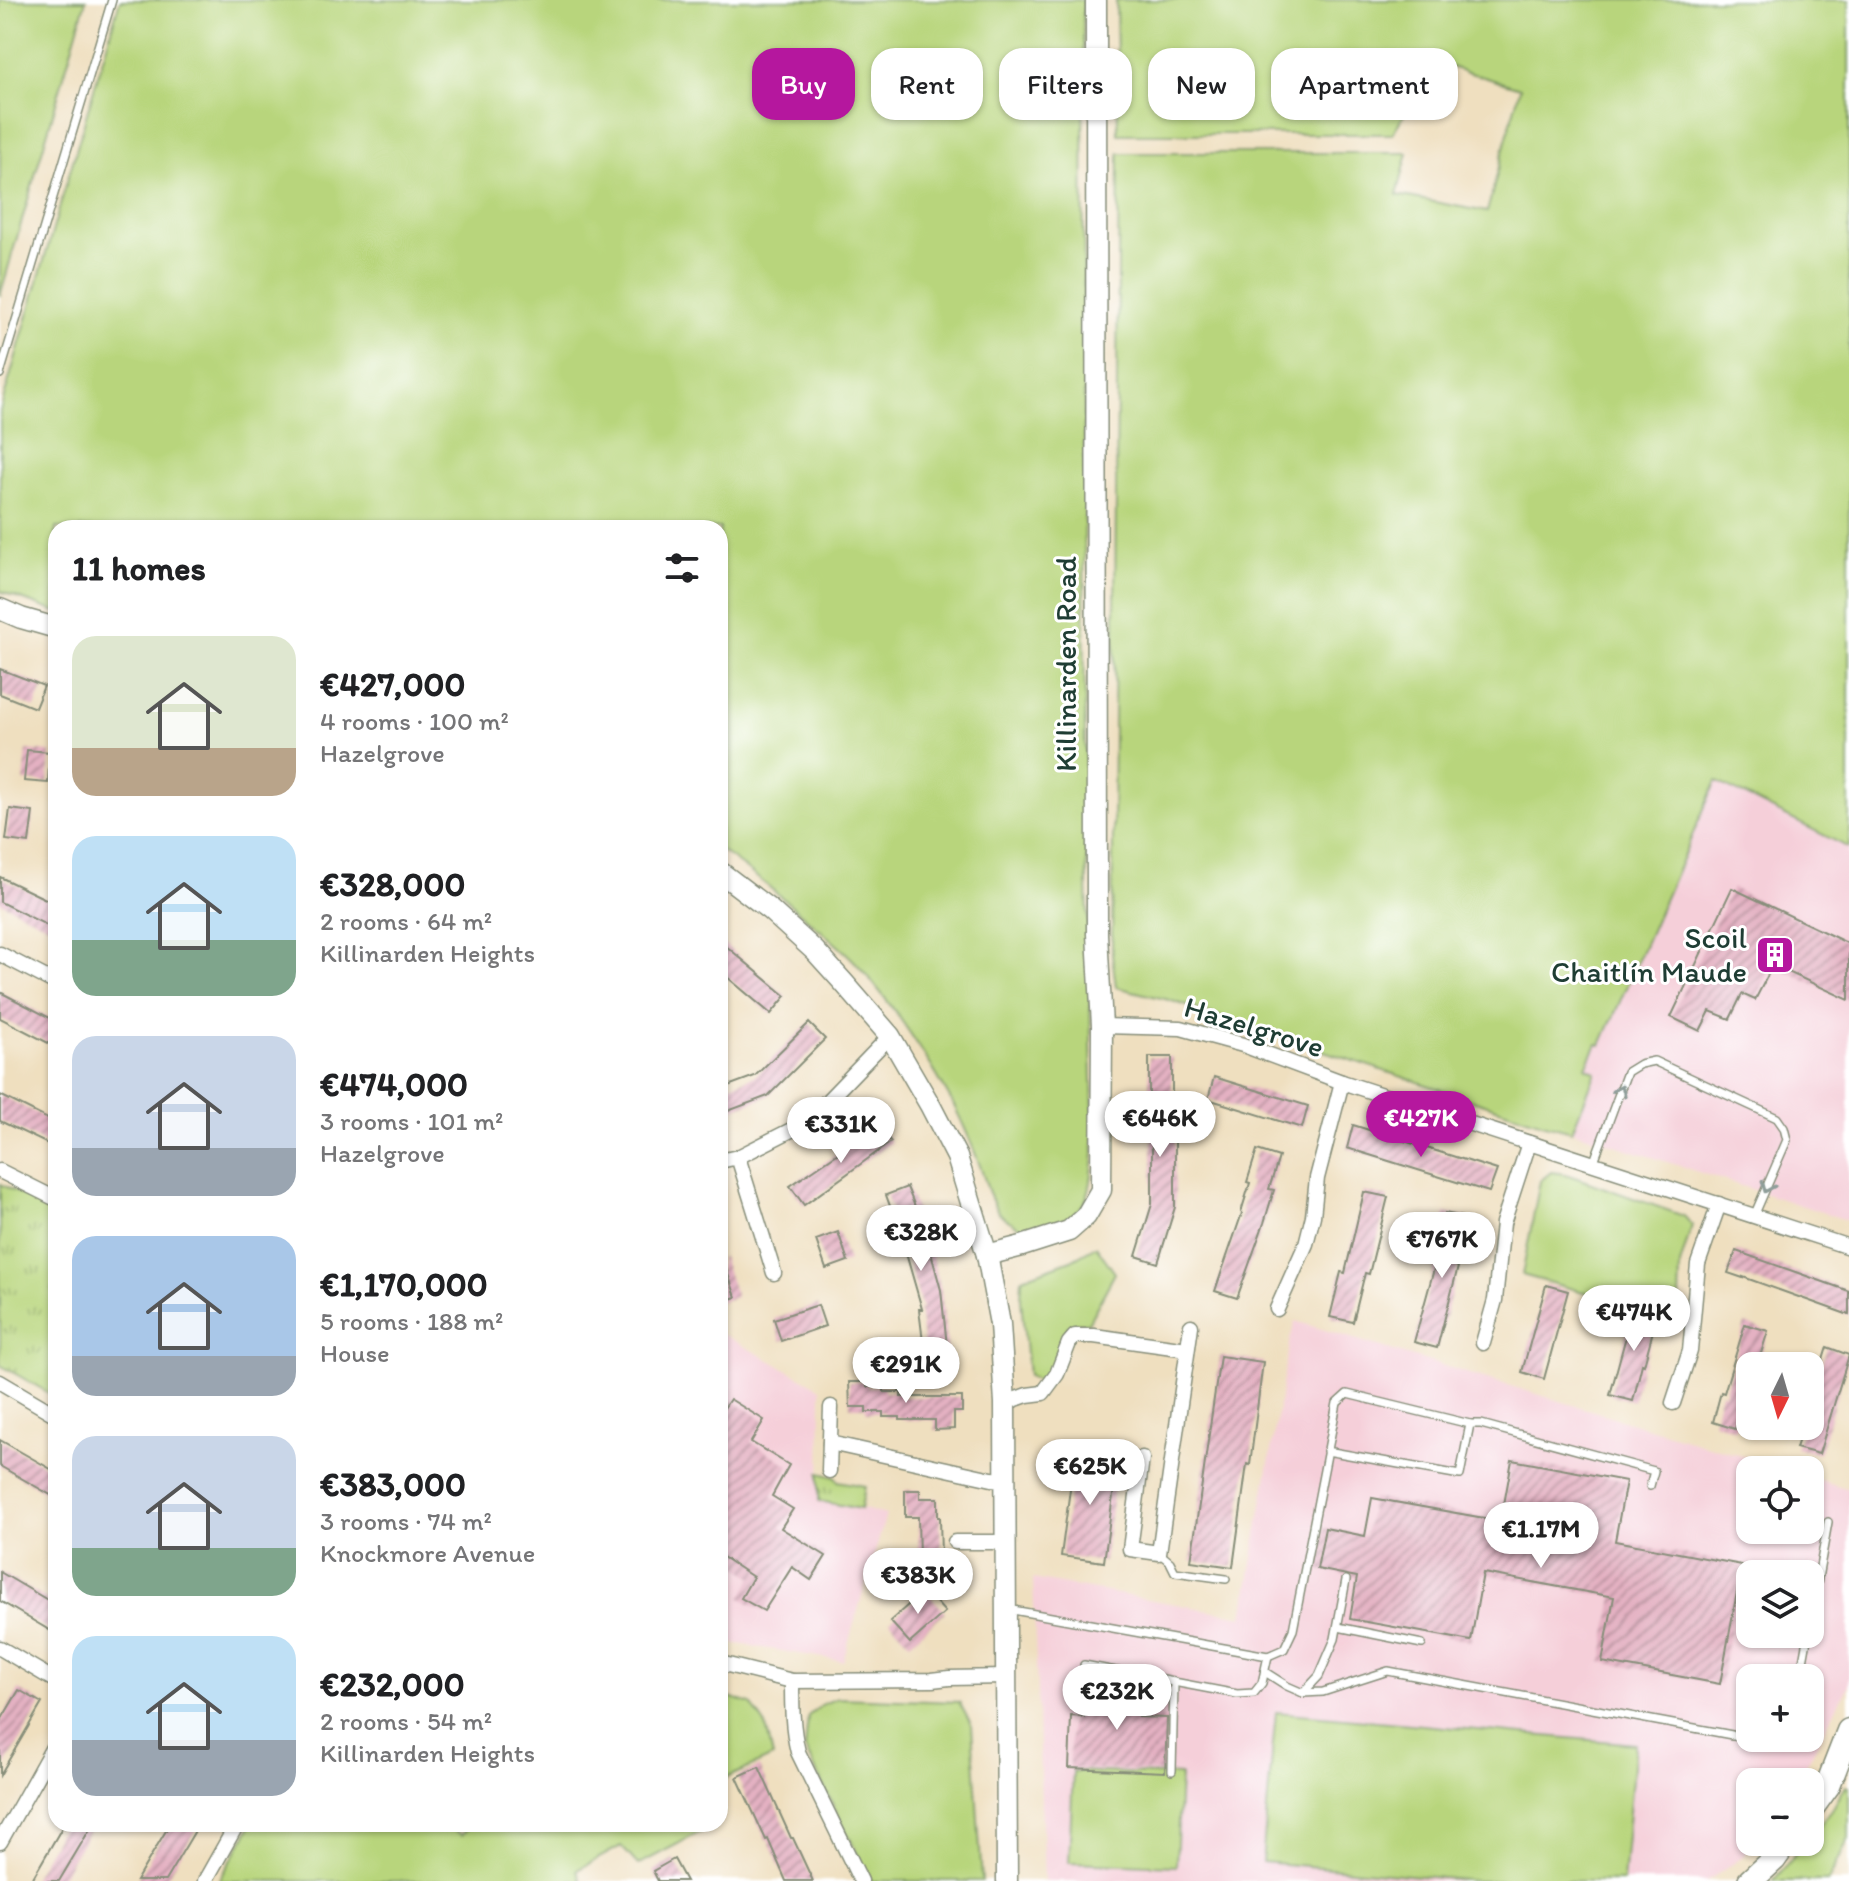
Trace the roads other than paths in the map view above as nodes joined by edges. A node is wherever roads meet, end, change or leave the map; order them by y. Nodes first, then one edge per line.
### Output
1 (112, 0) edge
2 (1096, 0) edge
3 (0, 374) edge
4 (0, 609) edge
5 (48, 626) edge
6 (728, 878) edge
7 (0, 954) edge
8 (48, 979) edge
9 (1102, 1026) junction
10 (890, 1036) junction
11 (1342, 1082) junction
12 (1529, 1143) junction
13 (738, 1157) junction
14 (728, 1159) edge
15 (1593, 1164) junction
16 (0, 1171) edge
17 (48, 1195) edge
18 (1719, 1204) junction
19 (1754, 1216) junction
20 (1849, 1247) edge
21 (987, 1255) junction
22 (774, 1273) dead end
23 (1277, 1309) dead end
24 (1191, 1326) dead end
25 (1483, 1343) dead end
26 (1187, 1349) junction
27 (0, 1382) edge
28 (1005, 1403) junction
29 (1673, 1403) dead end
30 (831, 1407) dead end
31 (48, 1410) edge
32 (1470, 1424) junction
33 (830, 1443) junction
34 (1327, 1451) junction
35 (1142, 1458) dead end
36 (829, 1471) dead end
37 (1005, 1480) junction
38 (1650, 1486) dead end
39 (1828, 1522) dead end
40 (955, 1542) dead end
41 (1005, 1542) junction
42 (1159, 1553) junction
43 (1821, 1560) edge
44 (1226, 1579) dead end
45 (1346, 1580) dead end
46 (1006, 1609) junction
47 (1338, 1627) junction
48 (1422, 1644) dead end
49 (0, 1648) edge
50 (1268, 1656) junction
51 (728, 1665) edge
52 (1084, 1665) dead end
53 (1265, 1672) junction
54 (48, 1676) edge
55 (1006, 1677) junction
56 (792, 1681) junction
57 (1174, 1682) junction
58 (1303, 1693) junction
59 (1849, 1731) edge
60 (1736, 1735) edge
61 (48, 1756) edge
62 (1172, 1771) dead end
63 (1824, 1791) edge
64 (233, 1832) edge
65 (0, 1842) edge
66 (1776, 1856) edge
67 (205, 1881) edge
68 (861, 1881) edge
69 (1007, 1881) edge
70 (1750, 1881) edge

1 - 3 lane
2 - 9 street, Killinarden Road
4 - 5 street
6 - 10 street
7 - 8 street
9 - 11 street, Hazelgrove
9 - 21 street, Killinarden Road
10 - 13 street
10 - 21 street
11 - 12 street, Hazelgrove
11 - 23 street, Hazelgrove
12 - 15 street, Hazelgrove
12 - 25 street
13 - 14 street
13 - 22 street
15 - 18 street, Hazelgrove
15 -> 19 lane
16 - 17 street
18 - 19 street, Hazelgrove
18 - 29 street
19 - 20 street, Hazelgrove
21 - 28 street
24 - 26 street
26 - 28 street
26 - 42 street
27 - 31 street
28 - 37 street
30 - 33 street
32 - 34 lane
32 - 34 lane
32 - 38 lane
33 - 36 street
33 - 37 street
34 - 50 lane
35 - 42 street
37 - 41 street
39 - 43 lane
40 - 41 street
41 - 46 street
42 - 44 lane
45 - 47 lane
46 - 50 lane
46 - 55 street
47 - 48 lane
47 - 58 lane
49 - 54 street
50 - 53 lane
51 - 56 street
52 - 57 lane
53 - 57 lane
53 - 58 lane
55 - 56 street
55 - 69 street
56 - 68 street
57 - 62 lane
58 - 60 lane
59 - 63 main road
61 - 65 street
64 - 67 street
66 - 70 main road

